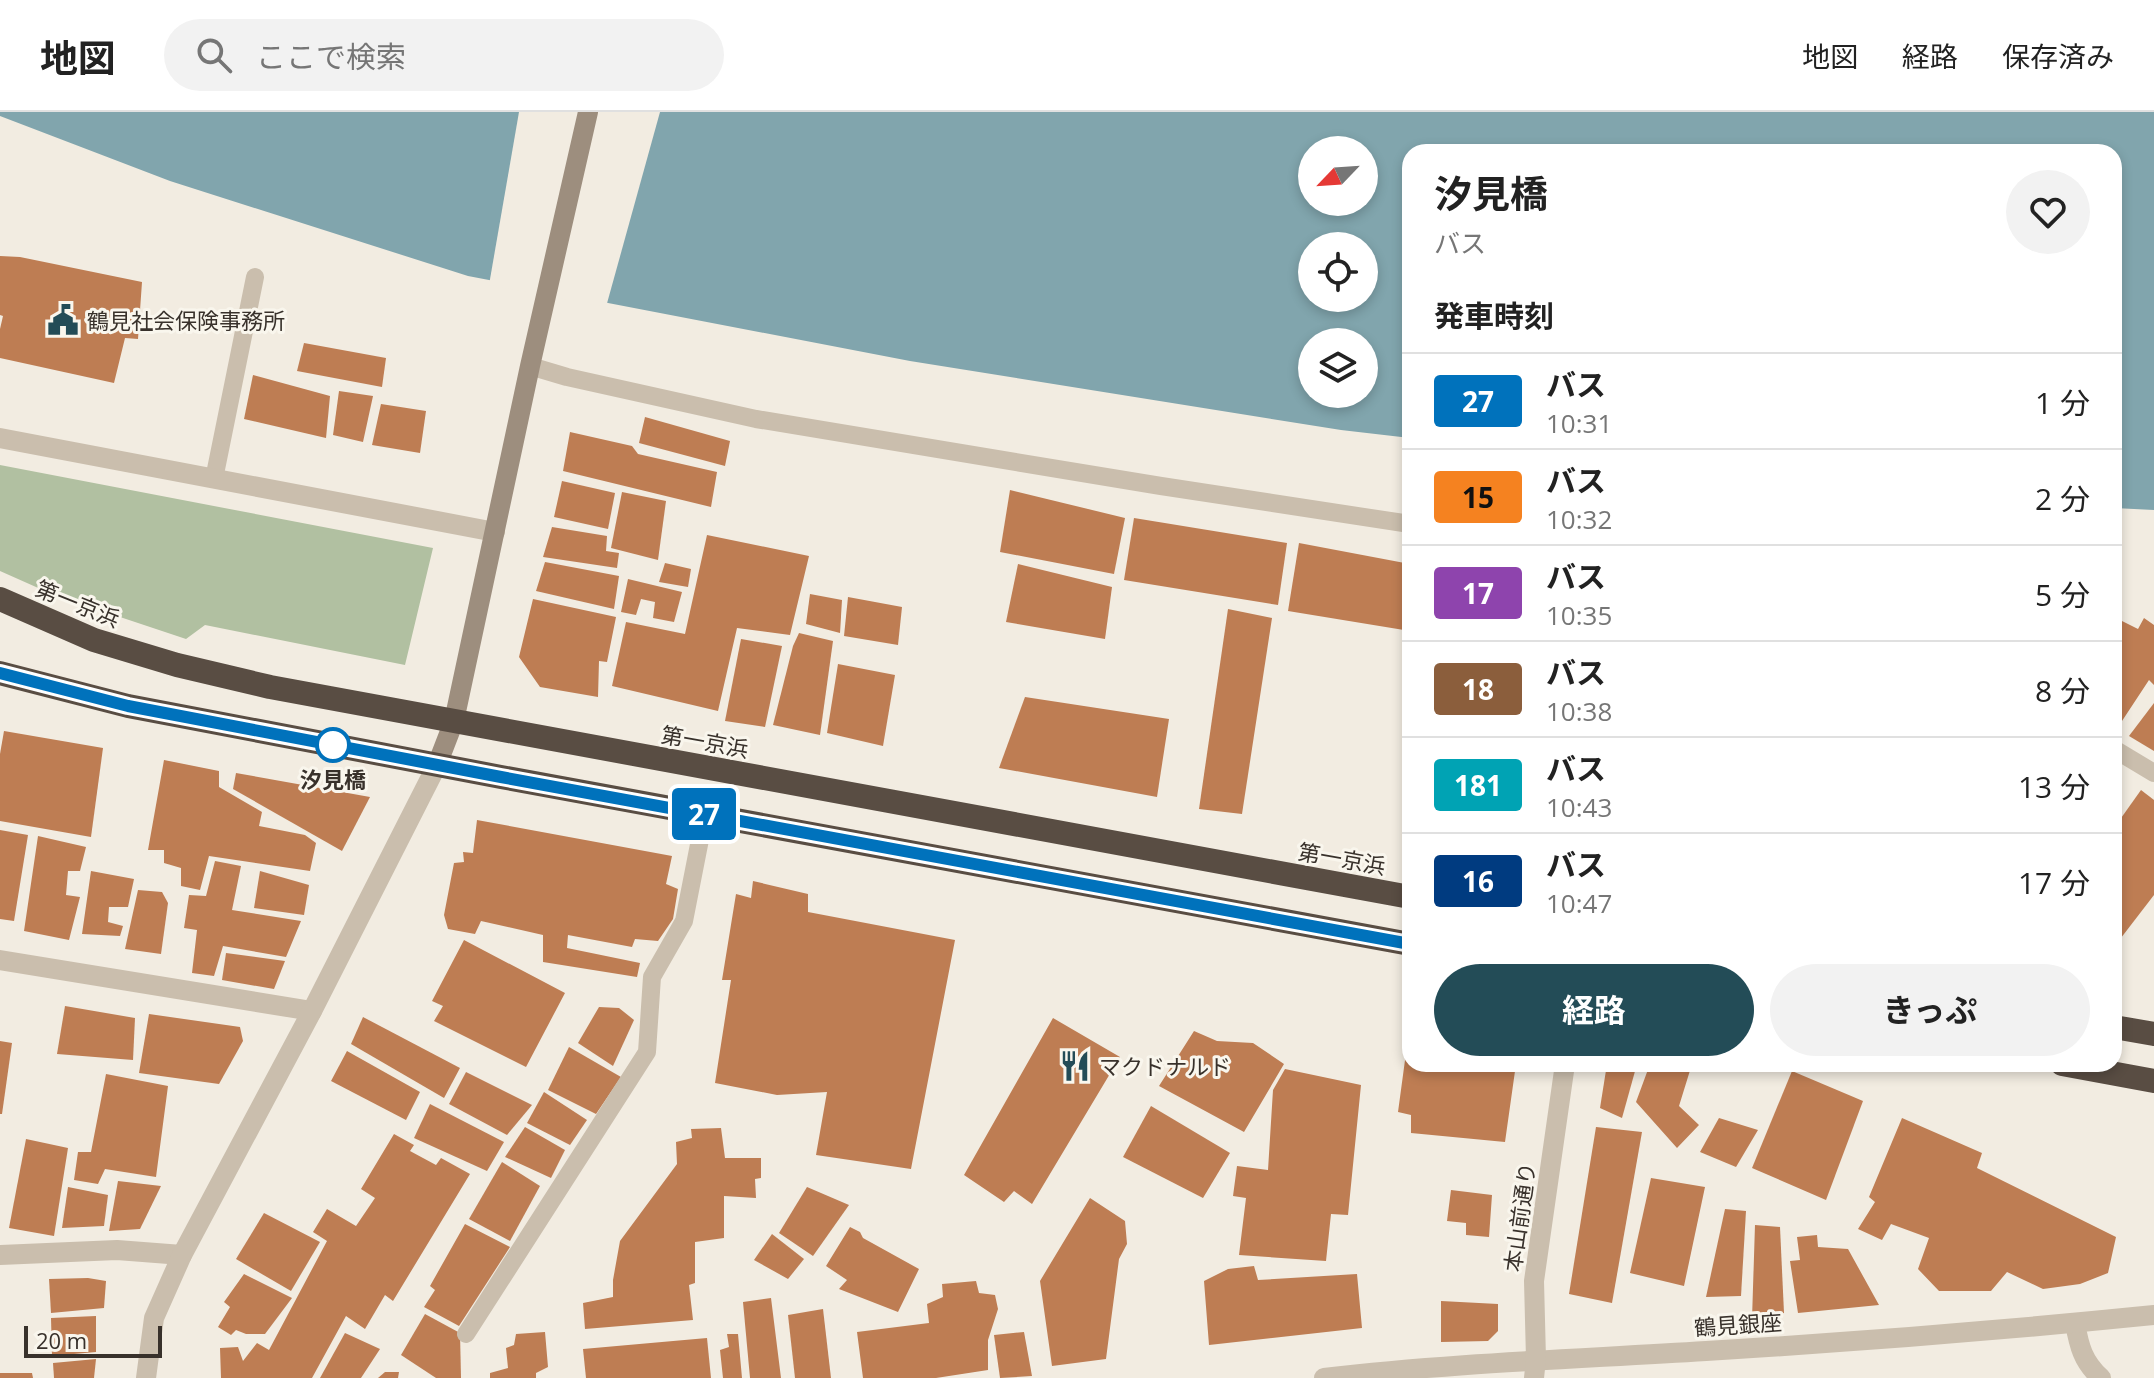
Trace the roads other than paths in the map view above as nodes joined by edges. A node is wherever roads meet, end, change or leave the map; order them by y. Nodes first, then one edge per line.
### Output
1 (588, 112) edge
2 (255, 277) dead end
3 (530, 366) junction
4 (0, 438) edge
5 (214, 479) junction
6 (1402, 523) edge
7 (495, 532) junction
8 (0, 599) edge
9 (0, 673) edge
10 (454, 721) junction
11 (2122, 754) edge
12 (437, 765) junction
13 (2154, 773) edge
14 (705, 814) junction
15 (1402, 896) edge
16 (1402, 943) edge
17 (0, 960) edge
18 (312, 1011) junction
19 (2122, 1028) edge
20 (2154, 1034) edge
21 (1564, 1072) edge
22 (2105, 1072) edge
23 (2154, 1081) edge
24 (0, 1255) edge
25 (182, 1255) junction
26 (2154, 1315) edge
27 (2075, 1323) junction
28 (466, 1334) dead end
29 (1535, 1368) edge
30 (146, 1378) edge
31 (1324, 1378) edge
32 (2101, 1378) edge

1 - 3 street
2 - 5 lane
3 - 6 lane
3 - 7 street
4 - 5 street
5 - 7 street
7 - 10 street
8 - 10 highway, 第一京浜
9 - 12 highway
10 - 12 street
10 - 15 highway, 第一京浜
11 - 13 lane
12 - 14 highway
12 - 18 street
14 - 16 highway
14 - 28 lane
17 - 18 street
18 - 25 street
19 - 20 highway
21 - 29 street, 本山前通り
22 - 23 highway
24 - 25 street
25 - 30 street
26 - 27 street, 鶴見銀座
27 - 29 street, 鶴見銀座
27 - 32 street
29 - 31 street, 鶴見銀座

